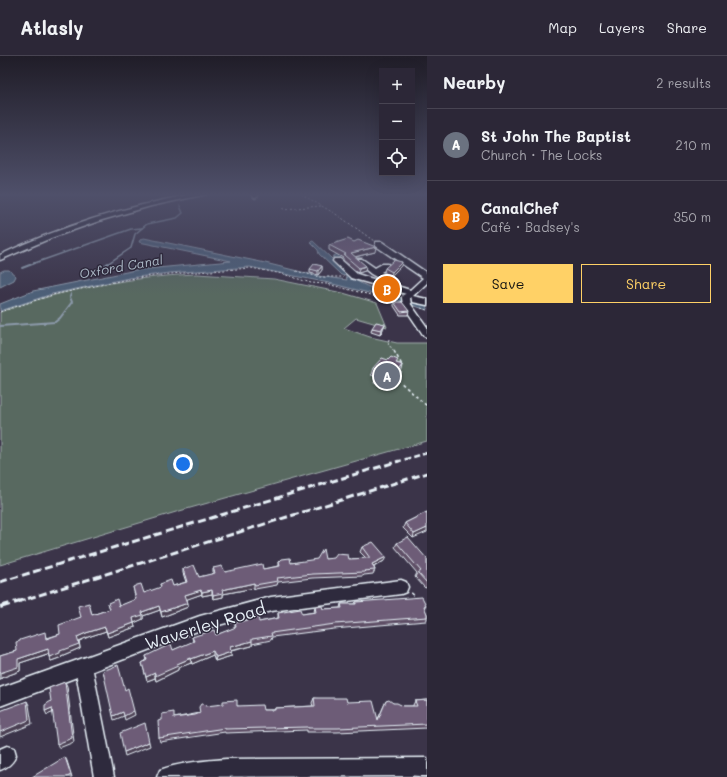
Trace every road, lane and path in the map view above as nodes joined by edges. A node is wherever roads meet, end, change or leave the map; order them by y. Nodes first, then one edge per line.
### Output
1 (70, 228) edge
2 (357, 228) edge
3 (379, 244) joint
4 (0, 258) edge
5 (358, 260) edge
6 (337, 261) dead end
7 (386, 266) edge
8 (296, 271) dead end
9 (374, 272) junction
10 (344, 277) dead end
11 (397, 277) dead end
12 (427, 278) edge
13 (389, 281) junction
14 (399, 289) junction
15 (371, 295) junction
16 (408, 300) junction
17 (427, 302) edge
18 (395, 303) junction
19 (418, 307) dead end
20 (427, 310) edge
21 (0, 312) edge
22 (427, 334) edge
23 (389, 339) dead end
24 (427, 406) edge
25 (401, 587) joint
26 (421, 602) edge
27 (84, 666) junction
28 (0, 697) edge
29 (427, 767) edge
30 (104, 777) edge
31 (167, 777) edge

1 - 4 street
2 - 3 path
3 - 12 street
5 - 9 street
6 - 14 street
7 - 9 street
8 - 10 path
9 - 13 street
11 - 13 street
12 - 16 street
13 - 14 street
14 - 16 street
15 - 18 path
15 - 18 path
15 - 21 path
16 - 17 street
16 - 18 path
16 - 22 street
19 - 20 path
23 - 24 path
25 - 26 path
25 - 27 street, Waverley Road
27 - 28 street, Waverley Road
27 - 30 street
29 - 31 street

